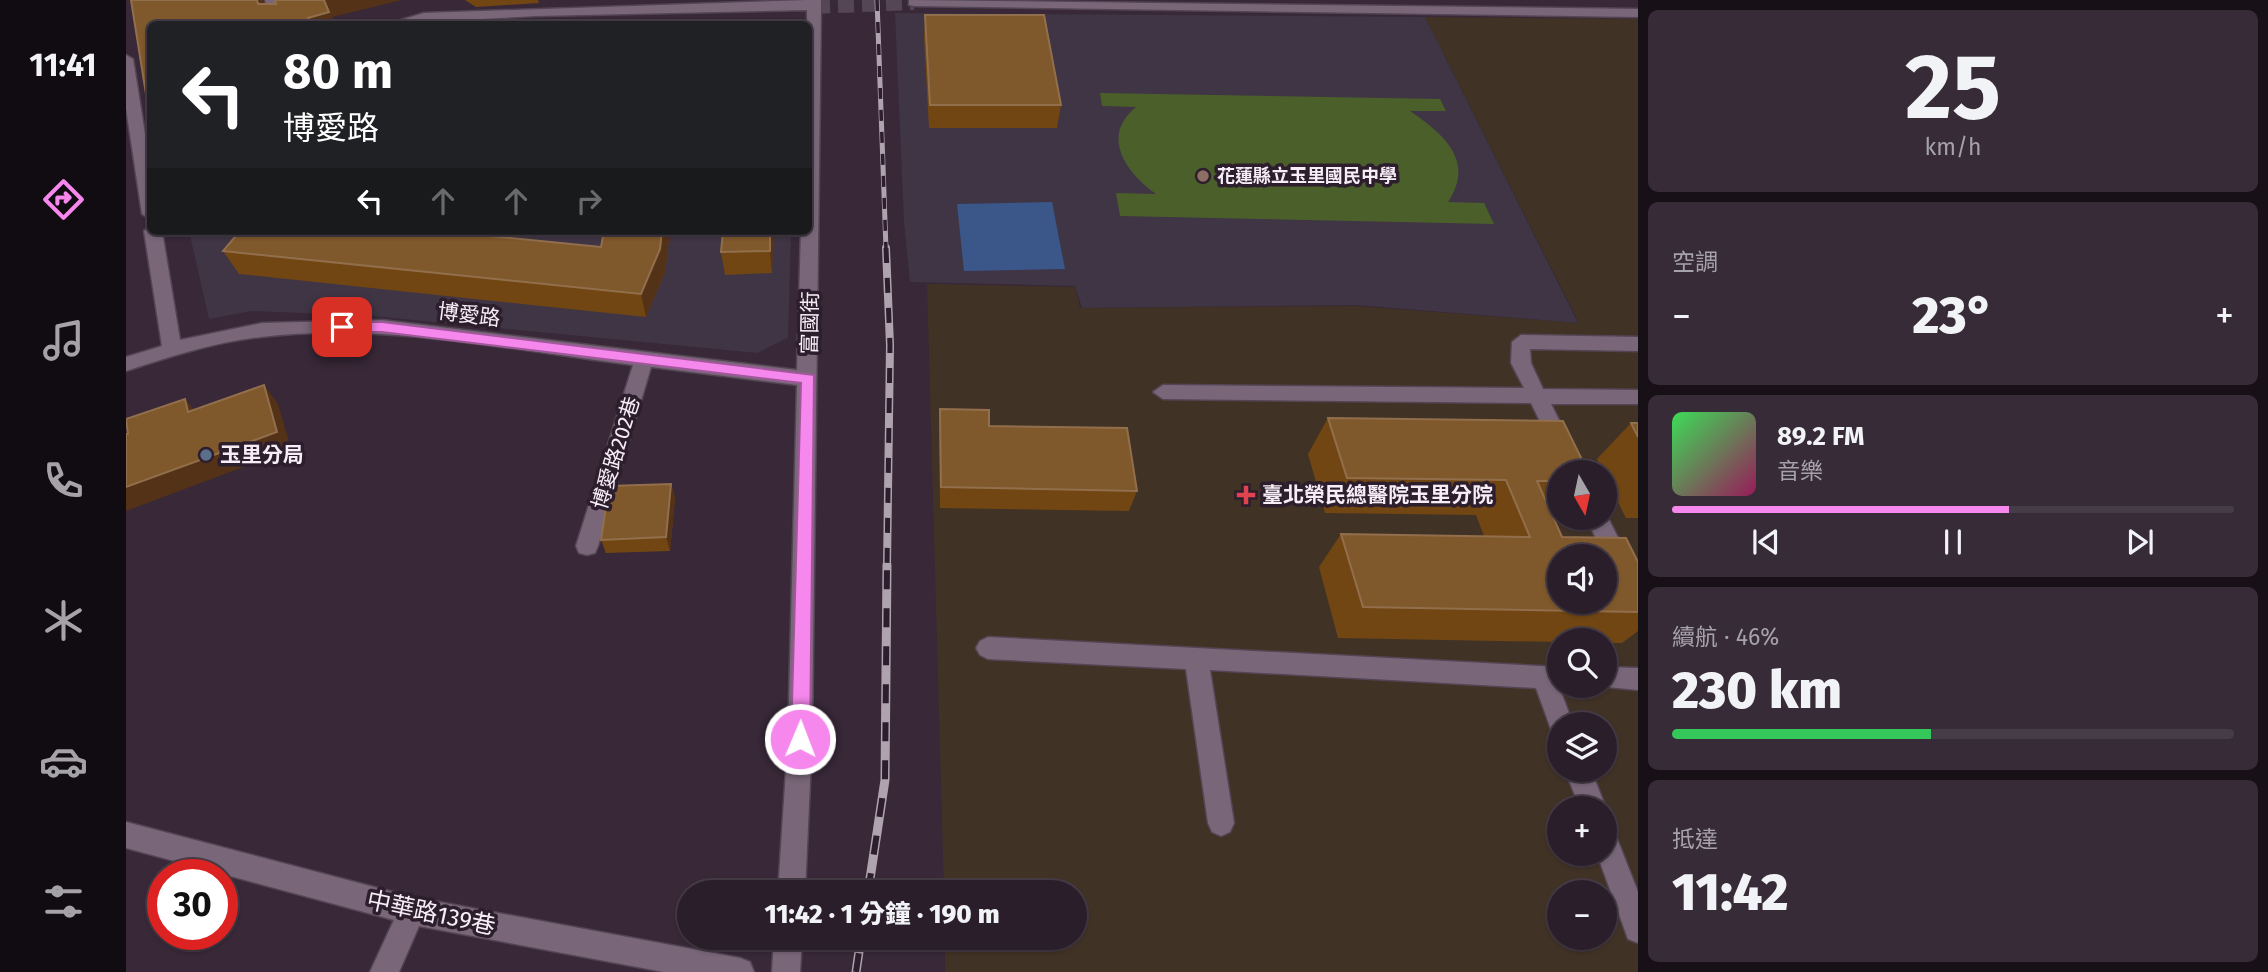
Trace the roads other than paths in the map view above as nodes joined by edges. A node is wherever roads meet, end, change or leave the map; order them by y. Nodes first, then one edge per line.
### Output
1 (272, 0) edge
2 (417, 0) edge
3 (914, 2) edge
4 (814, 3) edge
5 (606, 5) edge
6 (1638, 13) edge
7 (424, 17) junction
8 (277, 21) edge
9 (407, 21) edge
10 (126, 59) edge
11 (147, 86) edge
12 (128, 91) edge
13 (812, 153) edge
14 (147, 197) edge
15 (154, 235) edge
16 (811, 235) edge
17 (1638, 344) edge
18 (172, 349) junction
19 (645, 360) junction
20 (126, 364) edge
21 (809, 379) junction
22 (1163, 392) dead end
23 (1536, 396) junction
24 (1638, 397) edge
25 (1569, 460) edge
26 (1603, 530) edge
27 (587, 546) dead end
28 (1638, 600) edge
29 (988, 648) dead end
30 (1196, 659) junction
31 (1547, 678) edge
32 (1617, 678) edge
33 (1638, 678) edge
34 (1221, 823) dead end
35 (126, 835) edge
36 (1614, 866) edge
37 (792, 880) edge
38 (412, 911) junction
39 (1638, 929) edge
40 (787, 950) edge
41 (384, 972) edge
42 (740, 972) edge
43 (786, 972) edge

1 - 8 street
2 - 7 street
3 - 6 street
4 - 5 street
4 - 13 street, 富國街
5 - 7 street
7 - 9 street
10 - 12 street
11 - 12 street
12 - 14 street
15 - 18 street
16 - 21 street, 富國街
17 - 23 street
18 - 19 street, 博愛路
18 - 20 street, 博愛路
19 - 21 street, 博愛路
19 - 27 street, 博愛路202巷
21 - 37 street, 富國街
22 - 23 street
23 - 24 street
23 - 25 street
26 - 28 street
29 - 30 street
30 - 31 street
30 - 34 street
32 - 33 street
35 - 38 street, 中華路139巷
36 - 39 street
38 - 41 street
38 - 42 street, 中華路139巷
40 - 43 street

